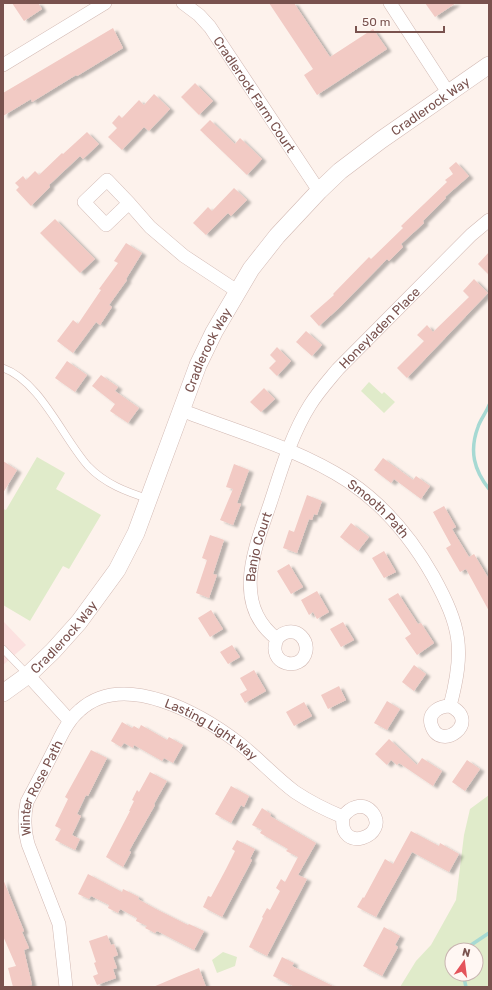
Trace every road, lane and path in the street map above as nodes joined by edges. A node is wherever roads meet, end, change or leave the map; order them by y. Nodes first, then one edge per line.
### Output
1 (184, 3) edge
2 (390, 3) edge
3 (98, 5) edge
4 (3, 65) edge
5 (489, 65) edge
6 (449, 94) junction
7 (319, 191) junction
8 (129, 203) dead end
9 (489, 220) edge
10 (237, 291) junction
11 (3, 368) edge
12 (181, 410) junction
13 (288, 450) junction
14 (149, 500) junction
15 (277, 639) dead end
16 (3, 649) edge
17 (28, 675) junction
18 (3, 693) edge
19 (450, 706) dead end
20 (69, 720) junction
21 (343, 817) dead end
22 (66, 987) edge

1 - 7 street, Cradlerock Farm Court
2 - 6 street
3 - 4 street
5 - 6 street, Cradlerock Way
6 - 7 street, Cradlerock Way
7 - 10 street, Cradlerock Way
8 - 10 street
9 - 13 street, Honeyladen Place
10 - 12 street, Cradlerock Way
11 - 14 lane
12 - 13 street, Smooth Path
12 - 14 street, Cradlerock Way
13 - 15 street, Banjo Court
13 - 19 street, Smooth Path
14 - 17 street, Cradlerock Way
16 - 17 lane
17 - 18 street, Cradlerock Way
17 - 20 street
20 - 21 street, Lasting Light Way
20 - 22 street, Winter Rose Path

